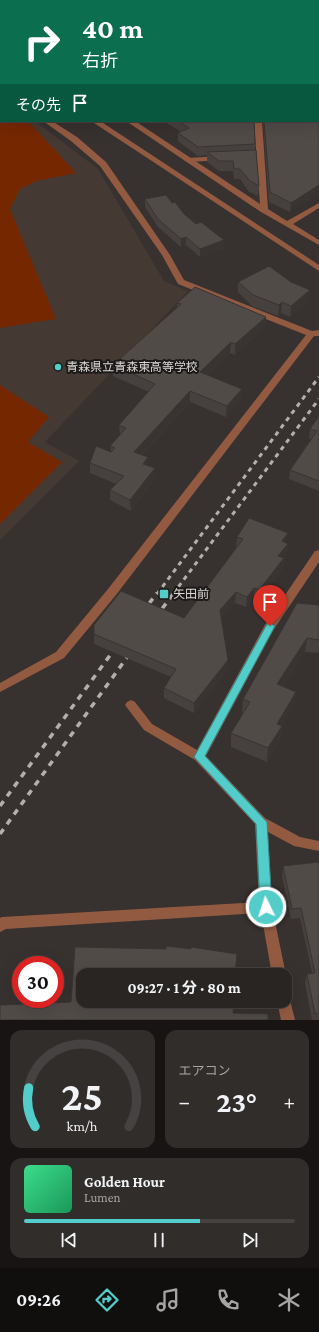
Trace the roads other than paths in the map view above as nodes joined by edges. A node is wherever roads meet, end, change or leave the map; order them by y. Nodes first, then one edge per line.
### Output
1 (48, 122) edge
2 (97, 122) edge
3 (131, 122) edge
4 (258, 122) edge
5 (232, 158) edge
6 (188, 160) junction
7 (319, 205) edge
8 (264, 210) junction
9 (289, 223) junction
10 (319, 243) edge
11 (319, 269) edge
12 (315, 334) edge
13 (319, 554) edge
14 (0, 688) edge
15 (130, 705) dead end
16 (199, 757) junction
17 (261, 822) junction
18 (319, 846) edge
19 (266, 907) junction
20 (0, 926) edge
21 (278, 968) edge
22 (285, 1008) edge
23 (288, 1020) edge

1 - 12 street
2 - 11 street
3 - 6 street
4 - 8 street
5 - 6 street
6 - 8 street
7 - 9 street
8 - 9 street
9 - 10 street
12 - 14 street
13 - 16 street
15 - 16 street
16 - 17 street
17 - 18 street
17 - 19 street
19 - 20 street
19 - 21 street
22 - 23 street

